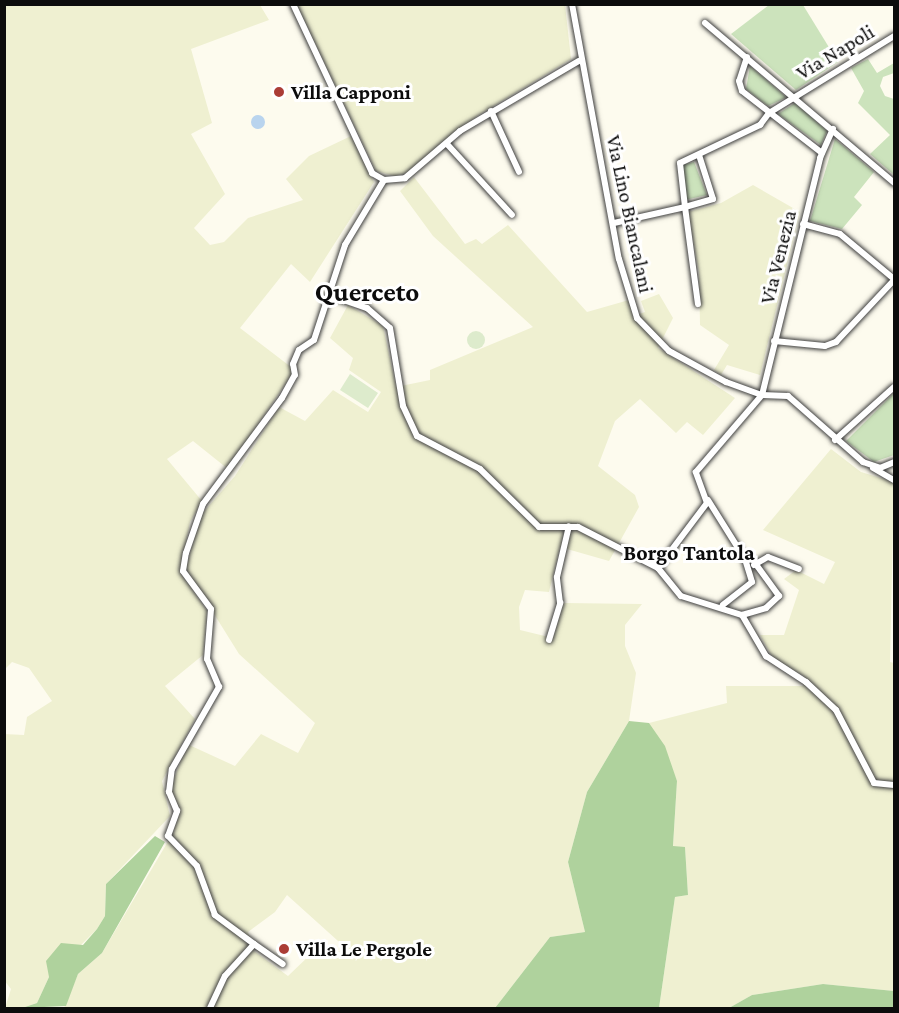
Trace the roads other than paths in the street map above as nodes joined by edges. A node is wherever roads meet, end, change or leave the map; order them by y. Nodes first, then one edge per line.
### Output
1 (293, 4) edge
2 (572, 4) edge
3 (705, 23) dead end
4 (894, 36) edge
5 (747, 57) junction
6 (579, 61) junction
7 (793, 96) junction
8 (490, 111) junction
9 (769, 112) junction
10 (833, 129) junction
11 (447, 144) junction
12 (822, 153) junction
13 (699, 155) junction
14 (519, 172) dead end
15 (384, 180) junction
16 (894, 183) edge
17 (685, 207) junction
18 (512, 216) dead end
19 (614, 223) junction
20 (803, 224) junction
21 (894, 279) edge
22 (332, 296) junction
23 (698, 303) dead end
24 (774, 341) junction
25 (894, 387) edge
26 (762, 395) junction
27 (835, 440) junction
28 (894, 462) edge
29 (870, 466) junction
30 (894, 480) edge
31 (708, 500) junction
32 (569, 526) junction
33 (756, 564) junction
34 (658, 568) junction
35 (748, 569) junction
36 (799, 569) dead end
37 (723, 604) junction
38 (742, 615) junction
39 (549, 640) dead end
40 (894, 784) edge
41 (254, 944) junction
42 (284, 964) dead end
43 (210, 1008) edge

1 - 15 street
2 - 6 street, Via Lino Biancalani
3 - 5 street
4 - 7 street, Via Napoli
5 - 7 street
5 - 9 street
6 - 8 street
6 - 19 street, Via Lino Biancalani
7 - 9 street, Via Napoli
7 - 10 street
8 - 11 street
8 - 14 street
9 - 12 street
9 - 13 street, Via Napoli
10 - 12 street, Via Venezia
10 - 16 street
11 - 15 street
11 - 18 street
12 - 20 street, Via Venezia
13 - 17 street, Via Napoli
13 - 17 street
15 - 22 street
17 - 19 street
17 - 23 street
19 - 26 street, Via Lino Biancalani
20 - 21 street
20 - 24 street, Via Venezia
21 - 24 street
22 - 32 street
22 - 41 street
24 - 26 street, Via Venezia
25 - 27 street
26 - 27 street, Via Lino Biancalani
26 - 31 street
27 - 29 street, Via Lino Biancalani
28 - 29 street
29 - 30 street, Via Lino Biancalani
31 - 34 street
31 - 35 street
32 - 34 street
32 - 39 street
33 - 35 street
33 - 36 street
33 - 38 street
34 - 37 street
35 - 37 street
37 - 38 street
38 - 40 street
41 - 42 street
41 - 43 street

